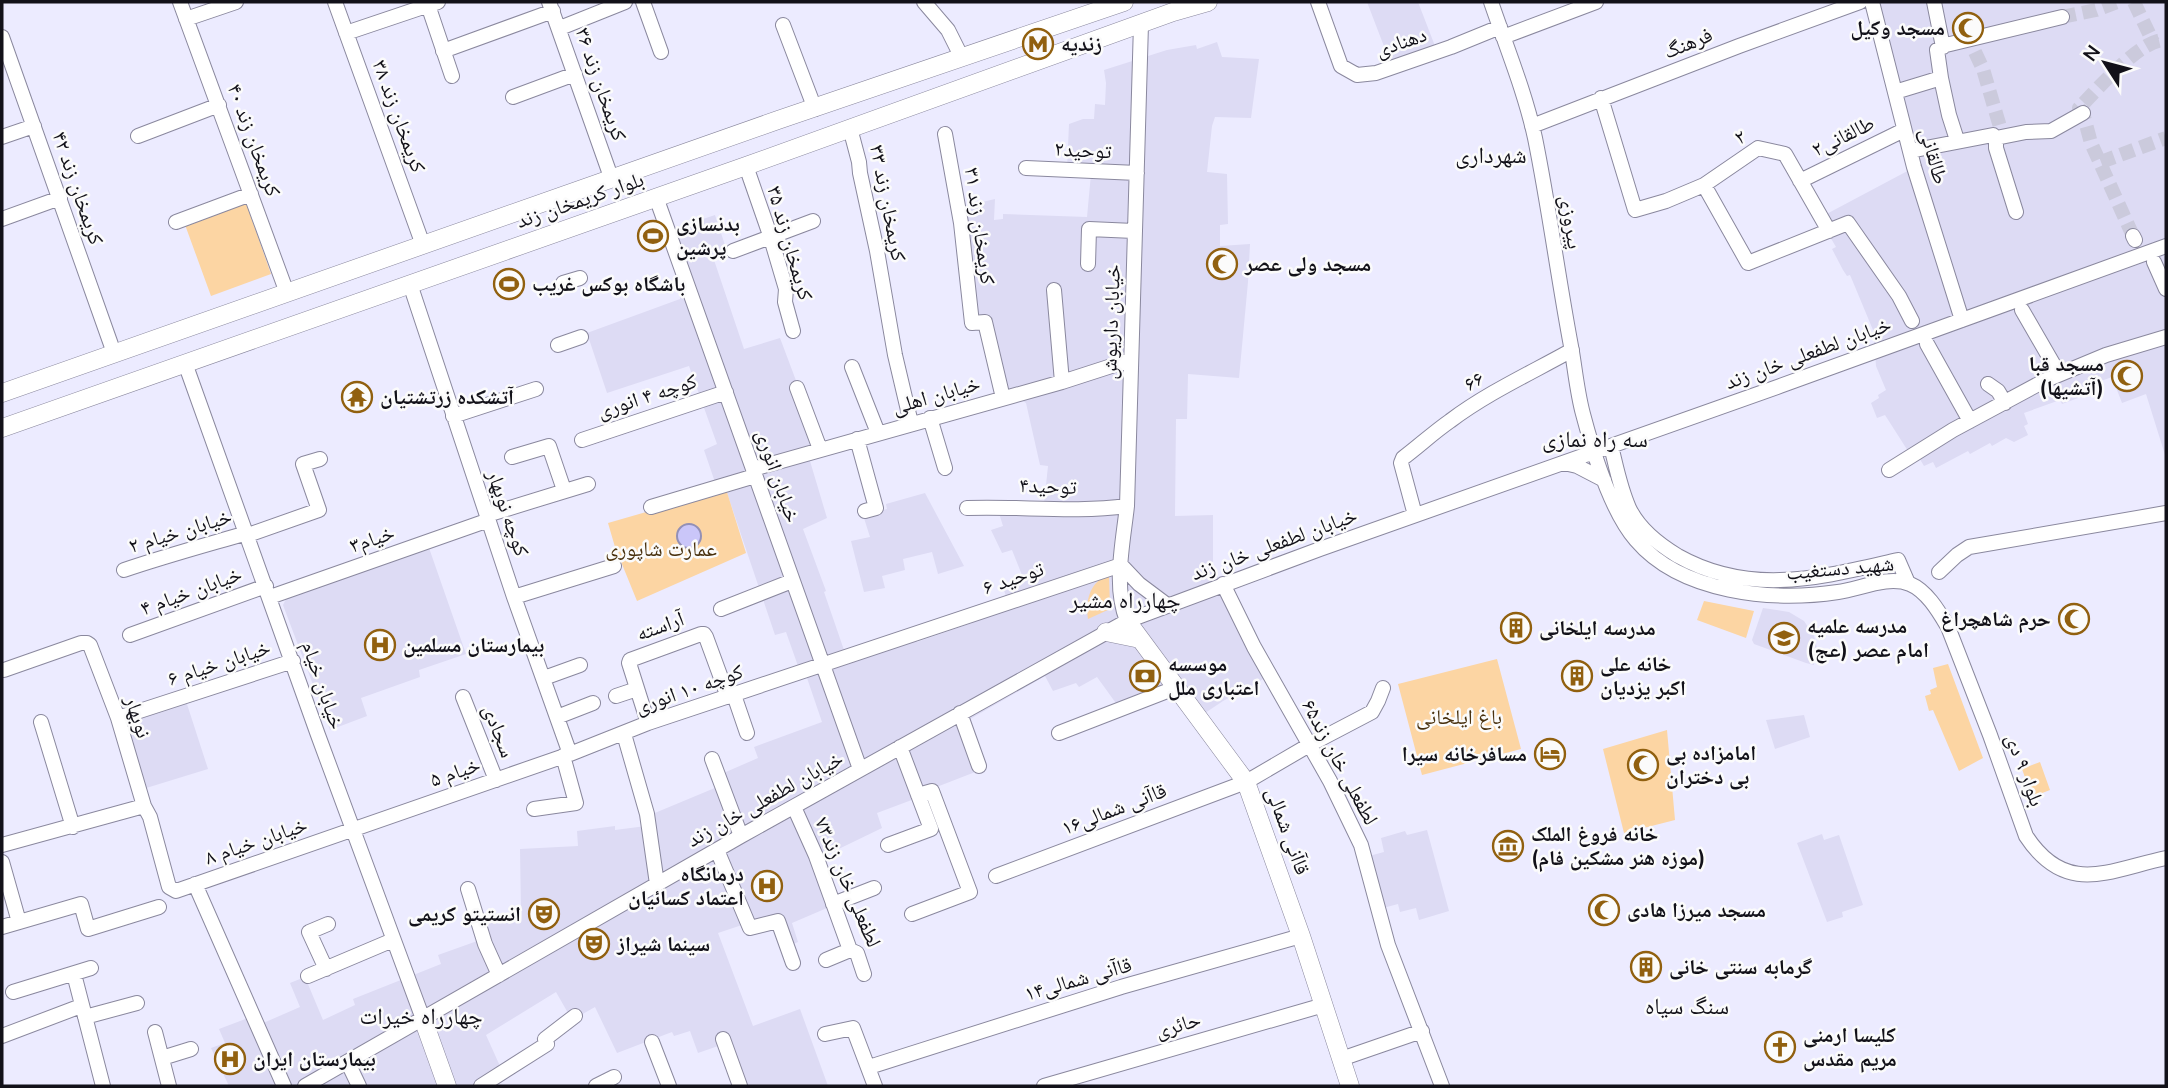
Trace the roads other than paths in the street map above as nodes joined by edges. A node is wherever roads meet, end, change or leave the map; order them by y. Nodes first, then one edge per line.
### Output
1 (180, 2) edge
2 (236, 2) edge
3 (335, 2) edge
4 (625, 2) edge
5 (643, 2) edge
6 (924, 2) edge
7 (1124, 2) edge
8 (1192, 2) edge
9 (1208, 2) edge
10 (1318, 2) edge
11 (1491, 2) edge
12 (1596, 2) edge
13 (1860, 2) edge
14 (1872, 2) edge
15 (1934, 2) edge
16 (433, 4) edge
17 (551, 7) edge
18 (1173, 12) junction
19 (2062, 17) tunnel mouth
20 (186, 19) junction
21 (1141, 24) junction
22 (783, 25) dead end
23 (560, 29) junction
24 (1502, 32) junction
25 (346, 33) junction
26 (2, 37) edge
27 (1943, 47) junction
28 (443, 51) junction
29 (661, 52) dead end
30 (962, 58) junction
31 (575, 74) junction
32 (452, 76) dead end
33 (1941, 78) junction
34 (1895, 92) junction
35 (513, 97) dead end
36 (1601, 98) junction
37 (219, 105) junction
38 (808, 111) junction
39 (2083, 113) dead end
40 (34, 126) junction
41 (1532, 126) junction
42 (850, 128) junction
43 (1905, 130) junction
44 (945, 134) dead end
45 (138, 136) dead end
46 (2, 137) edge
47 (2000, 137) junction
48 (1955, 138) junction
49 (810, 142) junction
50 (1909, 148) junction
51 (746, 166) junction
52 (1026, 168) dead end
53 (1137, 173) junction
54 (612, 180) junction
55 (1800, 181) junction
56 (1704, 185) junction
57 (251, 194) junction
58 (656, 197) junction
59 (60, 198) junction
60 (2016, 212) dead end
61 (2, 219) edge
62 (813, 221) dead end
63 (176, 222) dead end
64 (1134, 231) junction
65 (1829, 231) junction
66 (770, 235) junction
67 (423, 245) junction
68 (2166, 246) edge
69 (733, 251) dead end
70 (2154, 262) dead end
71 (1088, 264) dead end
72 (580, 278) dead end
73 (563, 283) dead end
74 (411, 284) junction
75 (2166, 289) edge
76 (1054, 290) dead end
77 (288, 293) junction
78 (2022, 310) dead end
79 (1962, 320) junction
80 (1912, 321) dead end
81 (793, 331) dead end
82 (581, 337) dead end
83 (2166, 337) edge
84 (1927, 344) dead end
85 (558, 345) dead end
86 (1572, 350) junction
87 (114, 353) junction
88 (1130, 360) junction
89 (186, 363) junction
90 (852, 367) dead end
91 (2059, 374) junction
92 (1062, 382) junction
93 (1988, 384) dead end
94 (797, 388) dead end
95 (536, 389) dead end
96 (726, 392) junction
97 (2, 393) edge
98 (1003, 397) junction
99 (2005, 403) junction
100 (453, 416) junction
101 (930, 418) junction
102 (1970, 421) junction
103 (911, 423) junction
104 (2, 428) edge
105 (878, 433) junction
106 (857, 439) junction
107 (582, 440) dead end
108 (1611, 446) junction
109 (820, 449) junction
110 (1595, 451) junction
111 (512, 457) dead end
112 (320, 458) dead end
113 (1563, 463) junction
114 (945, 468) dead end
115 (1889, 470) dead end
116 (754, 473) junction
117 (1604, 480) junction
118 (588, 484) dead end
119 (564, 490) junction
120 (1127, 506) junction
121 (651, 507) dead end
122 (967, 508) dead end
123 (1623, 510) junction
124 (865, 511) dead end
125 (2166, 513) edge
126 (1415, 515) junction
127 (488, 518) junction
128 (248, 534) junction
129 (1121, 565) junction
130 (614, 566) dead end
131 (124, 570) dead end
132 (1939, 572) dead end
133 (792, 582) junction
134 (1908, 583) junction
135 (1223, 584) junction
136 (268, 592) junction
137 (514, 597) junction
138 (1167, 605) junction
139 (721, 609) dead end
140 (1127, 621) junction
141 (1106, 632) junction
142 (130, 635) dead end
143 (1140, 639) junction
144 (293, 661) junction
145 (580, 665) dead end
146 (822, 666) junction
147 (4, 670) dead end
148 (544, 678) junction
149 (1175, 688) junction
150 (638, 689) junction
151 (1381, 694) dead end
152 (617, 696) dead end
153 (731, 696) junction
154 (463, 697) dead end
155 (593, 703) dead end
156 (960, 713) junction
157 (557, 717) junction
158 (118, 718) junction
159 (41, 722) dead end
160 (648, 723) junction
161 (747, 733) dead end
162 (1059, 733) dead end
163 (624, 734) junction
164 (1311, 744) junction
165 (900, 747) junction
166 (566, 755) junction
167 (712, 759) dead end
168 (979, 766) dead end
169 (860, 769) junction
170 (496, 780) junction
171 (1246, 782) junction
172 (918, 795) junction
173 (144, 806) junction
174 (794, 807) junction
175 (534, 809) dead end
176 (73, 827) junction
177 (354, 830) junction
178 (741, 836) junction
179 (2, 845) edge
180 (888, 845) dead end
181 (717, 850) junction
182 (2166, 858) edge
183 (2, 862) edge
184 (996, 876) dead end
185 (195, 884) junction
186 (657, 884) junction
187 (874, 888) dead end
188 (468, 889) dead end
189 (172, 890) joint
190 (833, 904) junction
191 (159, 907) dead end
192 (912, 914) dead end
193 (19, 922) junction
194 (328, 924) dead end
195 (2, 927) edge
196 (1301, 936) junction
197 (393, 940) junction
198 (850, 950) junction
199 (827, 960) dead end
200 (793, 963) dead end
201 (91, 968) dead end
202 (326, 969) junction
203 (74, 974) junction
204 (864, 974) dead end
205 (499, 975) junction
206 (309, 976) dead end
207 (13, 992) dead end
208 (137, 1003) dead end
209 (1324, 1005) junction
210 (83, 1012) junction
211 (575, 1016) dead end
212 (423, 1019) junction
213 (1422, 1031) junction
214 (155, 1032) dead end
215 (825, 1034) dead end
216 (2, 1036) edge
217 (723, 1039) dead end
218 (652, 1042) dead end
219 (191, 1049) dead end
220 (162, 1058) junction
221 (1341, 1059) junction
222 (348, 1063) junction
223 (869, 1066) junction
224 (614, 1077) dead end
225 (1062, 1084) edge
226 (103, 1086) edge
227 (169, 1086) edge
228 (284, 1086) edge
229 (305, 1086) edge
230 (359, 1086) edge
231 (447, 1086) edge
232 (481, 1086) edge
233 (596, 1086) edge
234 (668, 1086) edge
235 (740, 1086) edge
236 (876, 1086) edge
237 (1045, 1086) edge
238 (1350, 1086) edge
239 (1441, 1086) edge

1 - 20 street, کریمخان زند ۴۰
2 - 20 street
3 - 25 street, کریمخان زند ۳۸
4 - 23 street
5 - 29 street
6 - 30 street
7 - 30 main road, بلوار کریمخان زند
8 - 18 main road, بلوار کریمخان زند
9 - 18 main road, بلوار کریمخان زند
10 - 24 street, دهنادی
11 - 24 street, پیروزی
12 - 24 street, دهنادی
13 - 36 street, فرهنگ
14 - 34 street, طالقانی
15 - 27 street
16 - 25 street
16 - 28 street
17 - 23 street, کریمخان زند ۳۶
17 - 28 street
18 - 21 main road, بلوار کریمخان زند
19 - 27 street
20 - 37 street, کریمخان زند ۴۰
21 - 42 main road, بلوار کریمخان زند
21 - 53 street, خیابان داریوش
22 - 38 street
23 - 31 street, کریمخان زند ۳۶
24 - 41 street, پیروزی
25 - 67 street, کریمخان زند ۳۸
26 - 40 street, کریمخان زند ۴۲
27 - 33 street
28 - 32 street
30 - 38 main road, بلوار کریمخان زند
31 - 35 street
31 - 54 street, کریمخان زند ۳۶
33 - 34 street
33 - 48 street
34 - 43 street, طالقانی
36 - 41 street, فرهنگ
36 - 56 street, ۲
37 - 45 street
37 - 57 street, کریمخان زند ۴۰
38 - 49 main road
38 - 54 main road, بلوار کریمخان زند
39 - 47 street
40 - 46 street
40 - 59 street, کریمخان زند ۴۲
41 - 86 street, پیروزی
42 - 49 main road, بلوار کریمخان زند
42 - 103 street, کریمخان زند ۳۳
43 - 50 street, طالقانی
43 - 55 street, طالقانی۲
44 - 98 street, کریمخان زند ۳۱
47 - 48 street
47 - 60 street
48 - 50 street
49 - 51 main road, بلوار کریمخان زند
50 - 79 street, طالقانی
51 - 58 main road, بلوار کریمخان زند
51 - 66 street, کریمخان زند ۳۵
52 - 53 street, توحید۲
53 - 64 street, خیابان داریوش
54 - 67 main road, بلوار کریمخان زند
55 - 56 street, ۲
55 - 65 street, ۲
56 - 65 street
57 - 63 street
57 - 77 street, کریمخان زند ۴۰
58 - 74 main road, بلوار کریمخان زند
58 - 96 street, خیابان انوری
59 - 61 street
59 - 87 street, کریمخان زند ۴۲
62 - 66 street
64 - 71 street
64 - 88 street, خیابان داریوش
65 - 80 street
66 - 69 street
66 - 81 street, کریمخان زند ۳۵
67 - 77 main road, بلوار کریمخان زند
68 - 79 street, خیابان لطفعلی خان زند
70 - 75 street
72 - 73 street
74 - 89 main road, بلوار کریمخان زند
74 - 100 street, کوچه نوبهار
76 - 92 street
77 - 87 main road, بلوار کریمخان زند
78 - 91 street
79 - 108 street, خیابان لطفعلی خان زند
82 - 85 street
83 - 91 street
84 - 102 street
86 - 110 street, پیروزی
86 - 126 street, ۶۶
87 - 97 main road, بلوار کریمخان زند
88 - 92 street, خیابان اهلی
88 - 120 street, خیابان داریوش
89 - 104 main road, بلوار کریمخان زند
89 - 128 street, خیابان خیام
90 - 105 street
91 - 99 street
92 - 98 street, خیابان اهلی
93 - 99 street
94 - 109 street
95 - 100 street
96 - 107 street, کوچه ۴ انوری
96 - 116 street, خیابان انوری
98 - 101 street, خیابان اهلی
99 - 102 street
100 - 127 street, کوچه نوبهار
101 - 103 street, خیابان اهلی
101 - 114 street
102 - 115 street
103 - 105 street, خیابان اهلی
105 - 106 street, خیابان اهلی
106 - 109 street, خیابان اهلی
106 - 124 street
108 - 110 street, خیابان لطفعلی خان زند
108 - 123 street, شهید دستغیب
109 - 116 street, خیابان اهلی
110 - 113 street, خیابان لطفعلی خان زند
110 - 117 street, شهید دستغیب
111 - 119 street
112 - 128 street, خیابان خیام ۲
113 - 117 street
113 - 126 street, خیابان لطفعلی خان زند
116 - 121 street, خیابان اهلی
116 - 133 street, خیابان انوری
117 - 123 street, شهید دستغیب
118 - 119 street, خیام۳
119 - 127 street, خیام۳
120 - 122 street, توحید۴
120 - 129 street, خیابان داریوش
123 - 134 street, شهید دستغیب
123 - 134 street, شهید دستغیب
125 - 132 street
126 - 135 street, خیابان لطفعلی خان زند
127 - 136 street, خیام۳
127 - 137 street, کوچه نوبهار
128 - 131 street, خیابان خیام ۲
128 - 136 street, خیابان خیام
129 - 138 street
129 - 140 street, خیابان داریوش
129 - 146 street, ۶ توحید
130 - 137 street
133 - 139 street
133 - 146 street, خیابان انوری
134 - 182 street, بلوار ۹ دی
135 - 138 street, خیابان لطفعلی خان زند
135 - 164 street, لطفعلی خان زند۶۵
136 - 142 street, خیابان خیام ۴
136 - 144 street, خیابان خیام
137 - 148 street, کوچه نوبهار
138 - 140 street, خیابان لطفعلی خان زند
140 - 141 street, خیابان لطفعلی خان زند
140 - 143 main road, قاآنی شمالی
141 - 143 main road
141 - 156 street, خیابان لطفعلی خان زند
143 - 149 main road, قاآنی شمالی
144 - 158 street, خیابان خیام ۶
144 - 177 street, خیابان خیام
145 - 148 street
146 - 153 street, کوچه ۱۰ انوری
146 - 169 street, خیابان انوری
147 - 158 street, نوبهار
148 - 157 street, کوچه نوبهار
149 - 162 street
149 - 171 main road, قاآنی شمالی
150 - 152 street
150 - 153 street, آراسته
150 - 160 street, آراسته
151 - 164 street, قاآنی شمالی۱۶
153 - 160 street, کوچه ۱۰ انوری
153 - 161 street
154 - 170 street, سجادی
155 - 157 street
156 - 165 street, خیابان لطفعلی خان زند
156 - 168 street
157 - 166 street, کوچه نوبهار
158 - 173 street, نوبهار
159 - 176 street
160 - 163 street, کوچه ۱۰ انوری
163 - 166 street, کوچه ۱۰ انوری
163 - 186 street
164 - 171 street, قاآنی شمالی۱۶
164 - 213 street, لطفعلی خان زند۶۵
165 - 169 street, خیابان لطفعلی خان زند
165 - 172 street
166 - 170 street, ۵ خیام
166 - 175 street, کوچه نوبهار
167 - 178 street
169 - 174 street, خیابان لطفعلی خان زند
170 - 177 street, ۵ خیام
171 - 184 street, قاآنی شمالی۱۶
171 - 196 main road, قاآنی شمالی
172 - 180 street
172 - 192 street
173 - 176 street
173 - 189 street, نوبهار
174 - 178 street, خیابان لطفعلی خان زند
174 - 190 street, لطفعلی خان زند۷۳
176 - 179 street
177 - 185 street, خیابان خیام ۸
177 - 197 street, خیابان خیام
178 - 181 street, خیابان لطفعلی خان زند
181 - 186 street, خیابان لطفعلی خان زند
181 - 200 street
183 - 193 street
185 - 189 street, خیابان خیام ۸
185 - 228 street
186 - 205 street, خیابان لطفعلی خان زند
187 - 190 street
188 - 205 street
190 - 198 street, لطفعلی خان زند۷۳
191 - 193 street
193 - 195 street
194 - 202 street
196 - 209 main road, قاآنی شمالی
196 - 223 street, قاآنی شمالی۱۴
197 - 202 street
197 - 212 street, خیابان خیام
198 - 199 street
198 - 204 street, لطفعلی خان زند۷۳
201 - 203 street
202 - 206 street
203 - 207 street
203 - 210 street
205 - 212 street, خیابان لطفعلی خان زند
208 - 210 street
209 - 221 main road, قاآنی شمالی
209 - 225 street, حائری
210 - 216 street
210 - 226 street
211 - 232 street
212 - 222 street, خیابان لطفعلی خان زند
212 - 231 main road
213 - 221 street
213 - 239 street, لطفعلی خان زند۶۵
214 - 220 street
215 - 223 street
217 - 235 street
218 - 234 street
219 - 220 street
220 - 227 street
221 - 238 main road, قاآنی شمالی
222 - 229 street, خیابان لطفعلی خان زند
222 - 230 street
223 - 236 street
224 - 233 street
225 - 237 street, حائری

